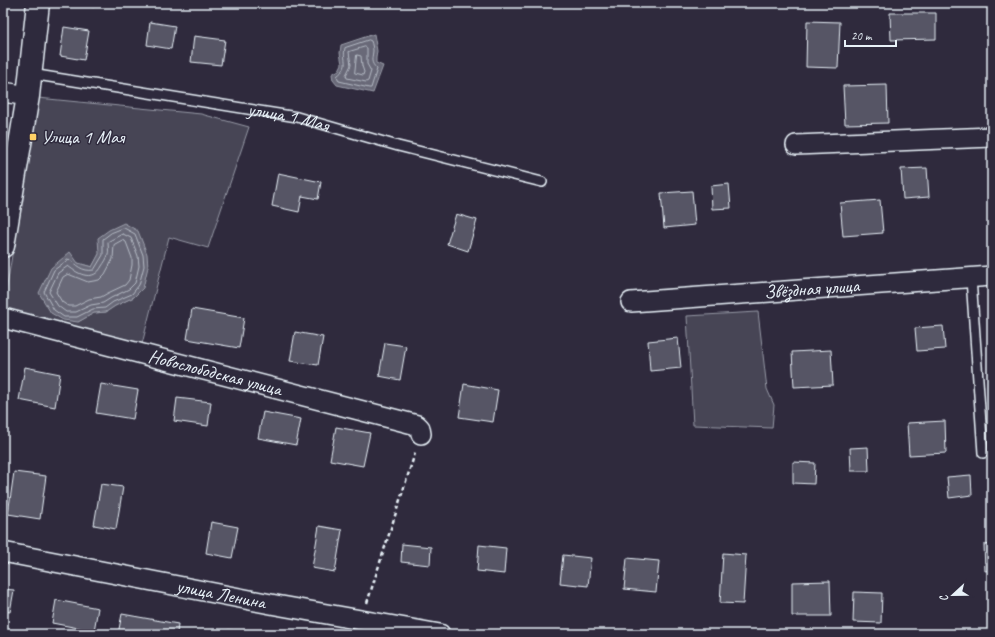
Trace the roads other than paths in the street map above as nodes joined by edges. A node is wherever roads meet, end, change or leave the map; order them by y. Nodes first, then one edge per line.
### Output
1 (38, 3) edge
2 (31, 74) junction
3 (3, 92) edge
4 (28, 96) junction
5 (992, 137) edge
6 (796, 145) dead end
7 (542, 182) dead end
8 (3, 246) edge
9 (992, 276) edge
10 (971, 278) junction
11 (631, 302) dead end
12 (3, 318) edge
13 (421, 434) road end
14 (983, 453) dead end
15 (3, 552) edge
16 (440, 634) edge

1 - 2 street
2 - 4 street
2 - 7 lane, улица 1 Мая
3 - 4 street
4 - 8 street
5 - 6 street
9 - 10 street, Звёздная улица
10 - 11 street, Звёздная улица
10 - 14 lane
12 - 13 street, Новослободская улица
15 - 16 street, улица Ленина

